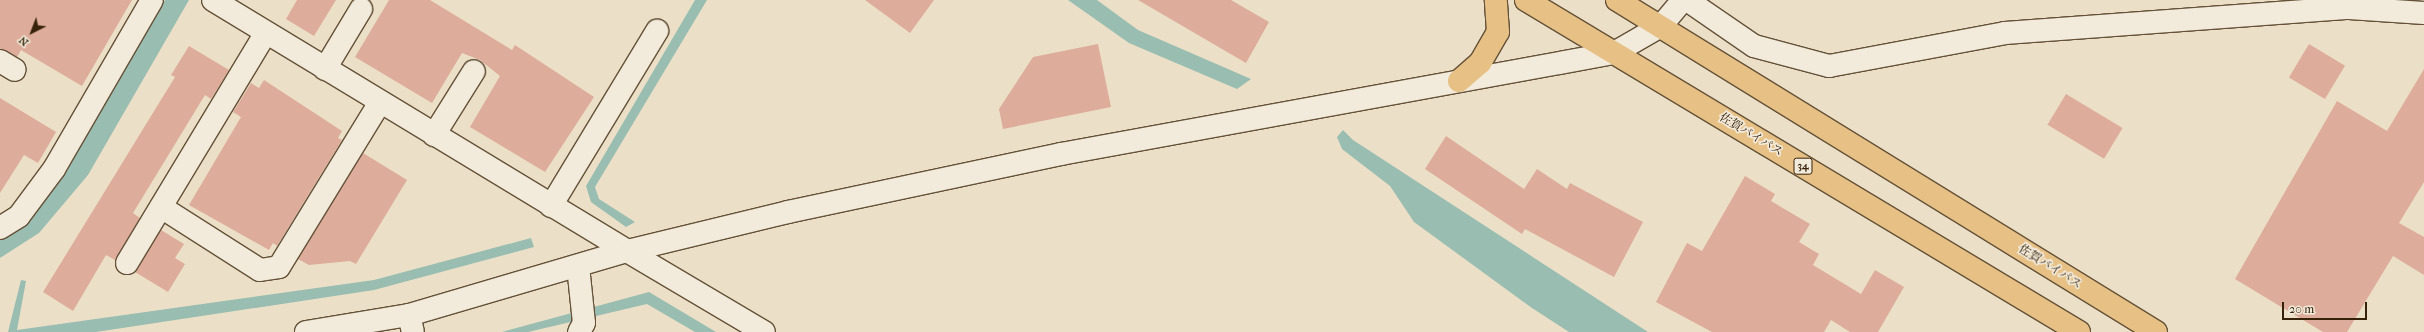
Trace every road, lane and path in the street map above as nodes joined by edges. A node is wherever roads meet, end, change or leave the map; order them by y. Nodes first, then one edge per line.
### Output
1 (152, 0) edge
2 (212, 0) edge
3 (1496, 0) edge
4 (1526, 0) edge
5 (1617, 0) edge
6 (1683, 0) edge
7 (1687, 0) edge
8 (2326, 0) edge
9 (2349, 8) junction
10 (361, 9) dead end
11 (2424, 13) edge
12 (1661, 26) junction
13 (657, 31) dead end
14 (266, 33) junction
15 (1614, 53) junction
16 (325, 69) junction
17 (474, 72) dead end
18 (1459, 81) junction
19 (380, 102) junction
20 (434, 135) junction
21 (551, 206) junction
22 (161, 207) junction
23 (0, 228) edge
24 (627, 251) junction
25 (127, 263) dead end
26 (578, 266) junction
27 (411, 324) edge
28 (582, 327) edge
29 (306, 332) edge
30 (762, 332) edge
31 (2079, 332) edge
32 (2156, 332) edge

1 - 23 street
2 - 14 street
3 - 18 highway
4 - 15 highway, 佐賀バイパス / 34
5 - 12 highway, 佐賀バイパス
6 - 12 street
7 - 9 street
8 - 9 street
9 - 11 street
10 - 16 street
12 - 15 street
12 - 32 highway, 佐賀バイパス
13 - 21 street
14 - 16 street
14 - 22 street
15 - 18 street
15 - 31 highway, 佐賀バイパス / 34
16 - 19 street
17 - 20 street
18 - 24 street
19 - 20 street
19 - 22 street
20 - 21 street
21 - 24 street
22 - 25 street
24 - 26 street
24 - 30 street
26 - 27 street
26 - 28 street
27 - 29 street

